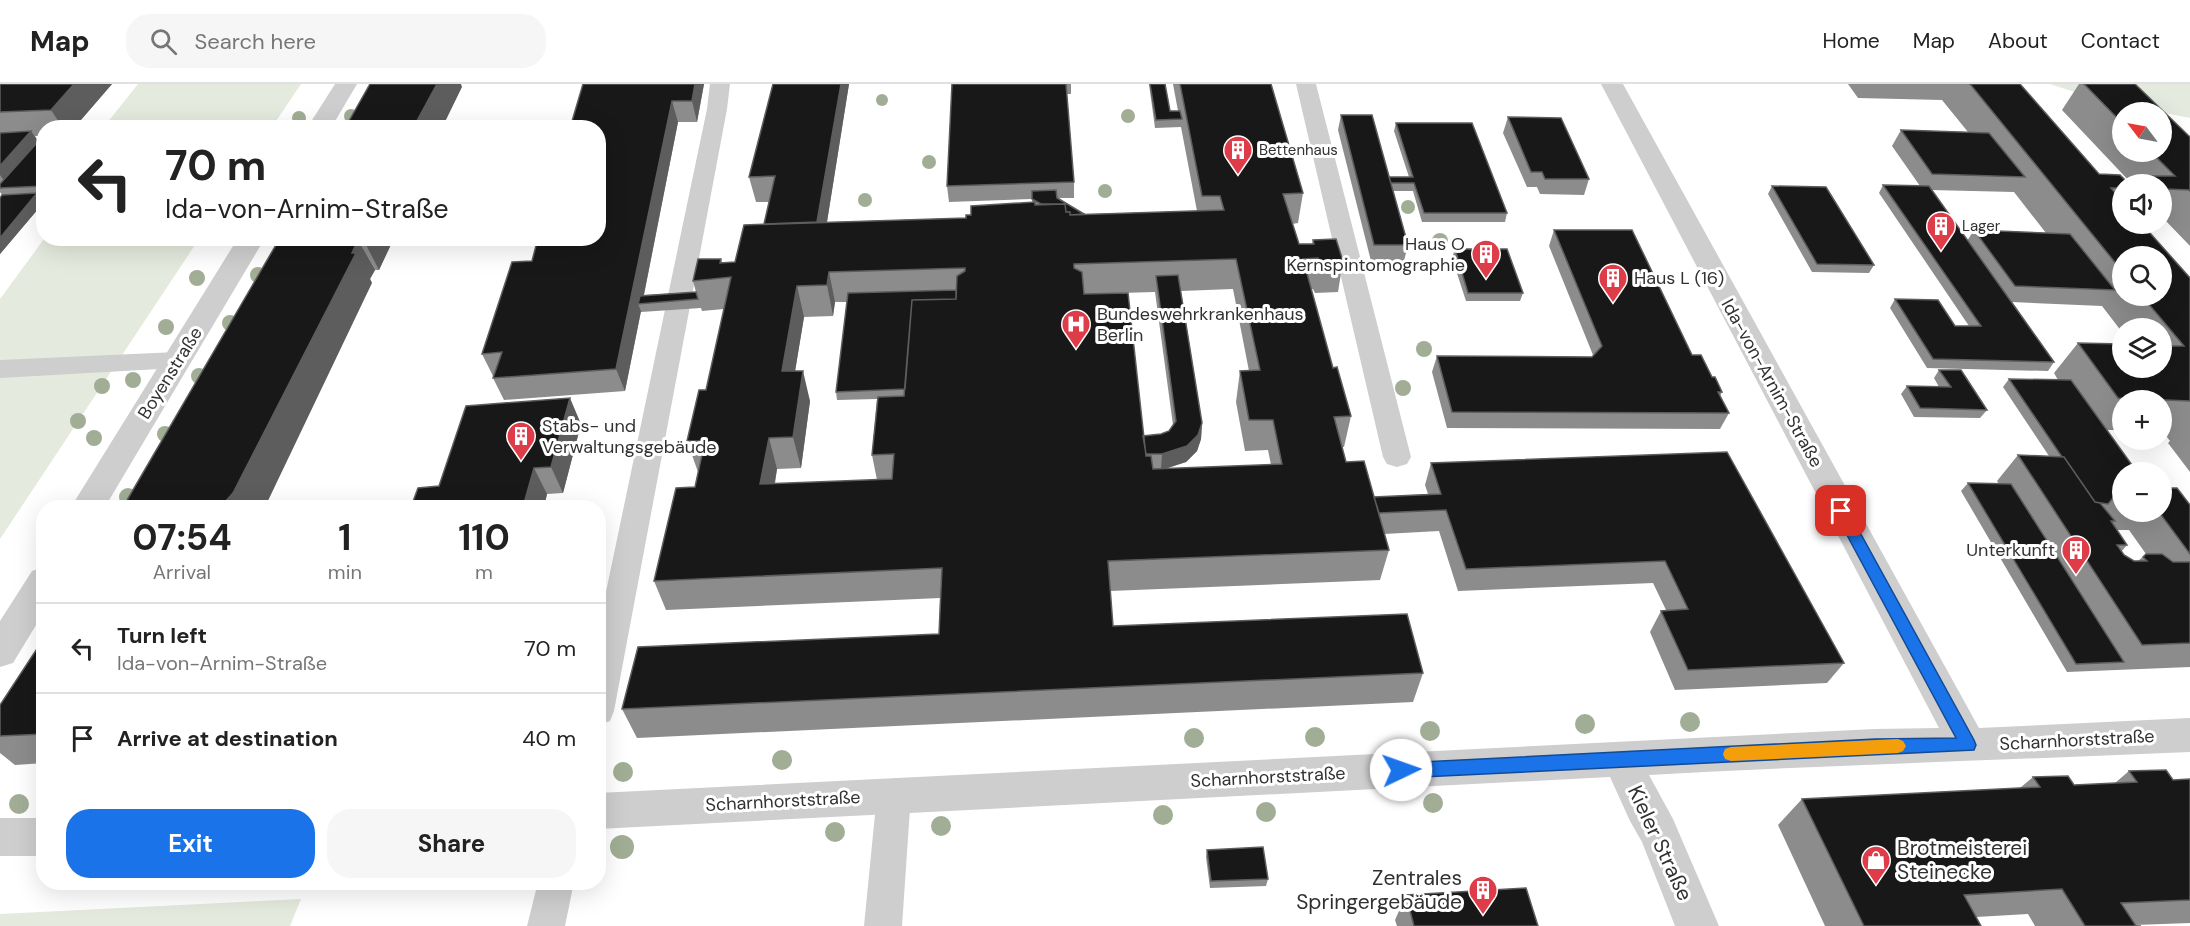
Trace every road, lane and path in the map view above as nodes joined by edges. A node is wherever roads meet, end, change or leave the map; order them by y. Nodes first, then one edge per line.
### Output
1 (346, 84) edge
2 (720, 84) edge
3 (1306, 84) edge
4 (1612, 84) edge
5 (324, 120) edge
6 (247, 246) edge
7 (177, 360) junction
8 (0, 369) edge
9 (1397, 457) dead end
10 (92, 500) edge
11 (36, 593) edge
12 (0, 652) edge
13 (606, 671) edge
14 (2190, 735) edge
15 (1968, 745) junction
16 (1622, 760) junction
17 (894, 794) junction
18 (606, 811) edge
19 (0, 837) edge
20 (36, 837) edge
21 (554, 890) edge
22 (546, 926) edge
23 (883, 926) edge
24 (1697, 926) edge

1 - 5 street
2 - 13 lane
3 - 9 lane
4 - 15 street, Ida-von-Arnim-Straße
6 - 7 street, Boyenstraße
7 - 8 lane
7 - 10 street, Boyenstraße
11 - 12 street
14 - 15 street, Scharnhorststraße
15 - 16 street, Scharnhorststraße
16 - 17 street, Scharnhorststraße
16 - 24 street, Kieler Straße
17 - 18 street, Scharnhorststraße
17 - 23 lane
19 - 20 street
21 - 22 lane

